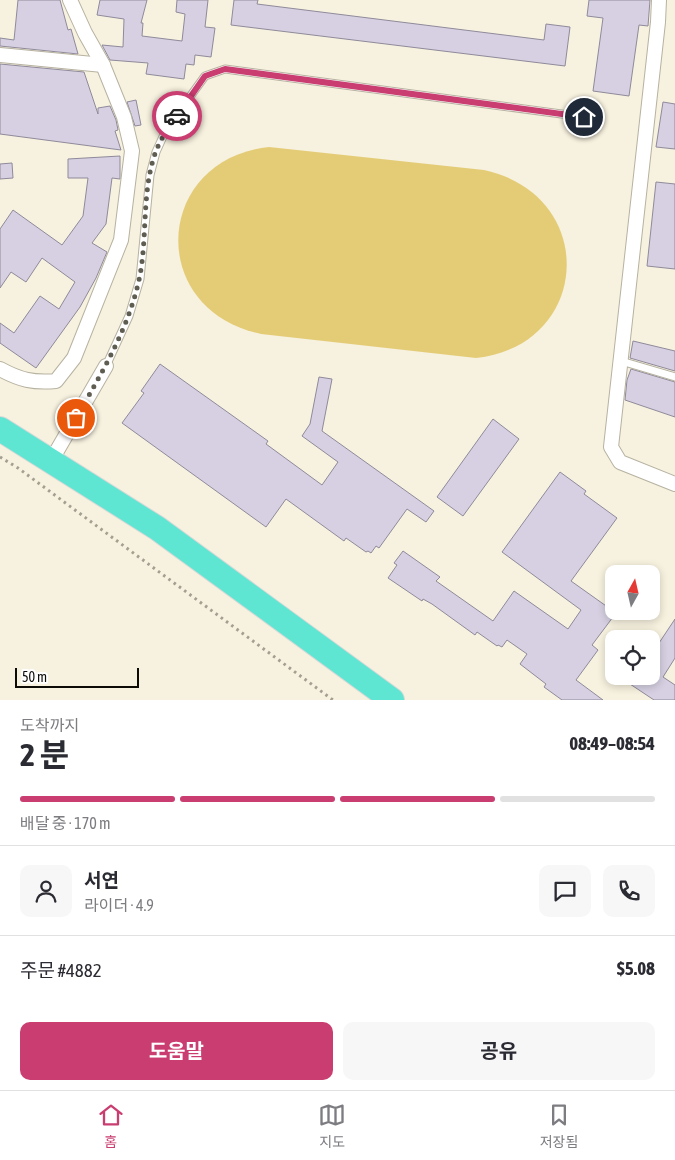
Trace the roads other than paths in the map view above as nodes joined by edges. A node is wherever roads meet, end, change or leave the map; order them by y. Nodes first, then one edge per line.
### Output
1 (70, 0) edge
2 (659, 0) edge
3 (0, 55) edge
4 (103, 66) junction
5 (584, 117) dead end
6 (621, 361) junction
7 (106, 366) joint
8 (0, 369) edge
9 (675, 377) edge
10 (0, 430) edge
11 (51, 461) junction
12 (675, 484) edge
13 (392, 700) edge

1 - 4 street
2 - 6 street
3 - 4 street
4 - 8 street
5 - 7 lane
6 - 9 lane
6 - 12 street
7 - 11 street
10 - 11 highway
11 - 13 highway

